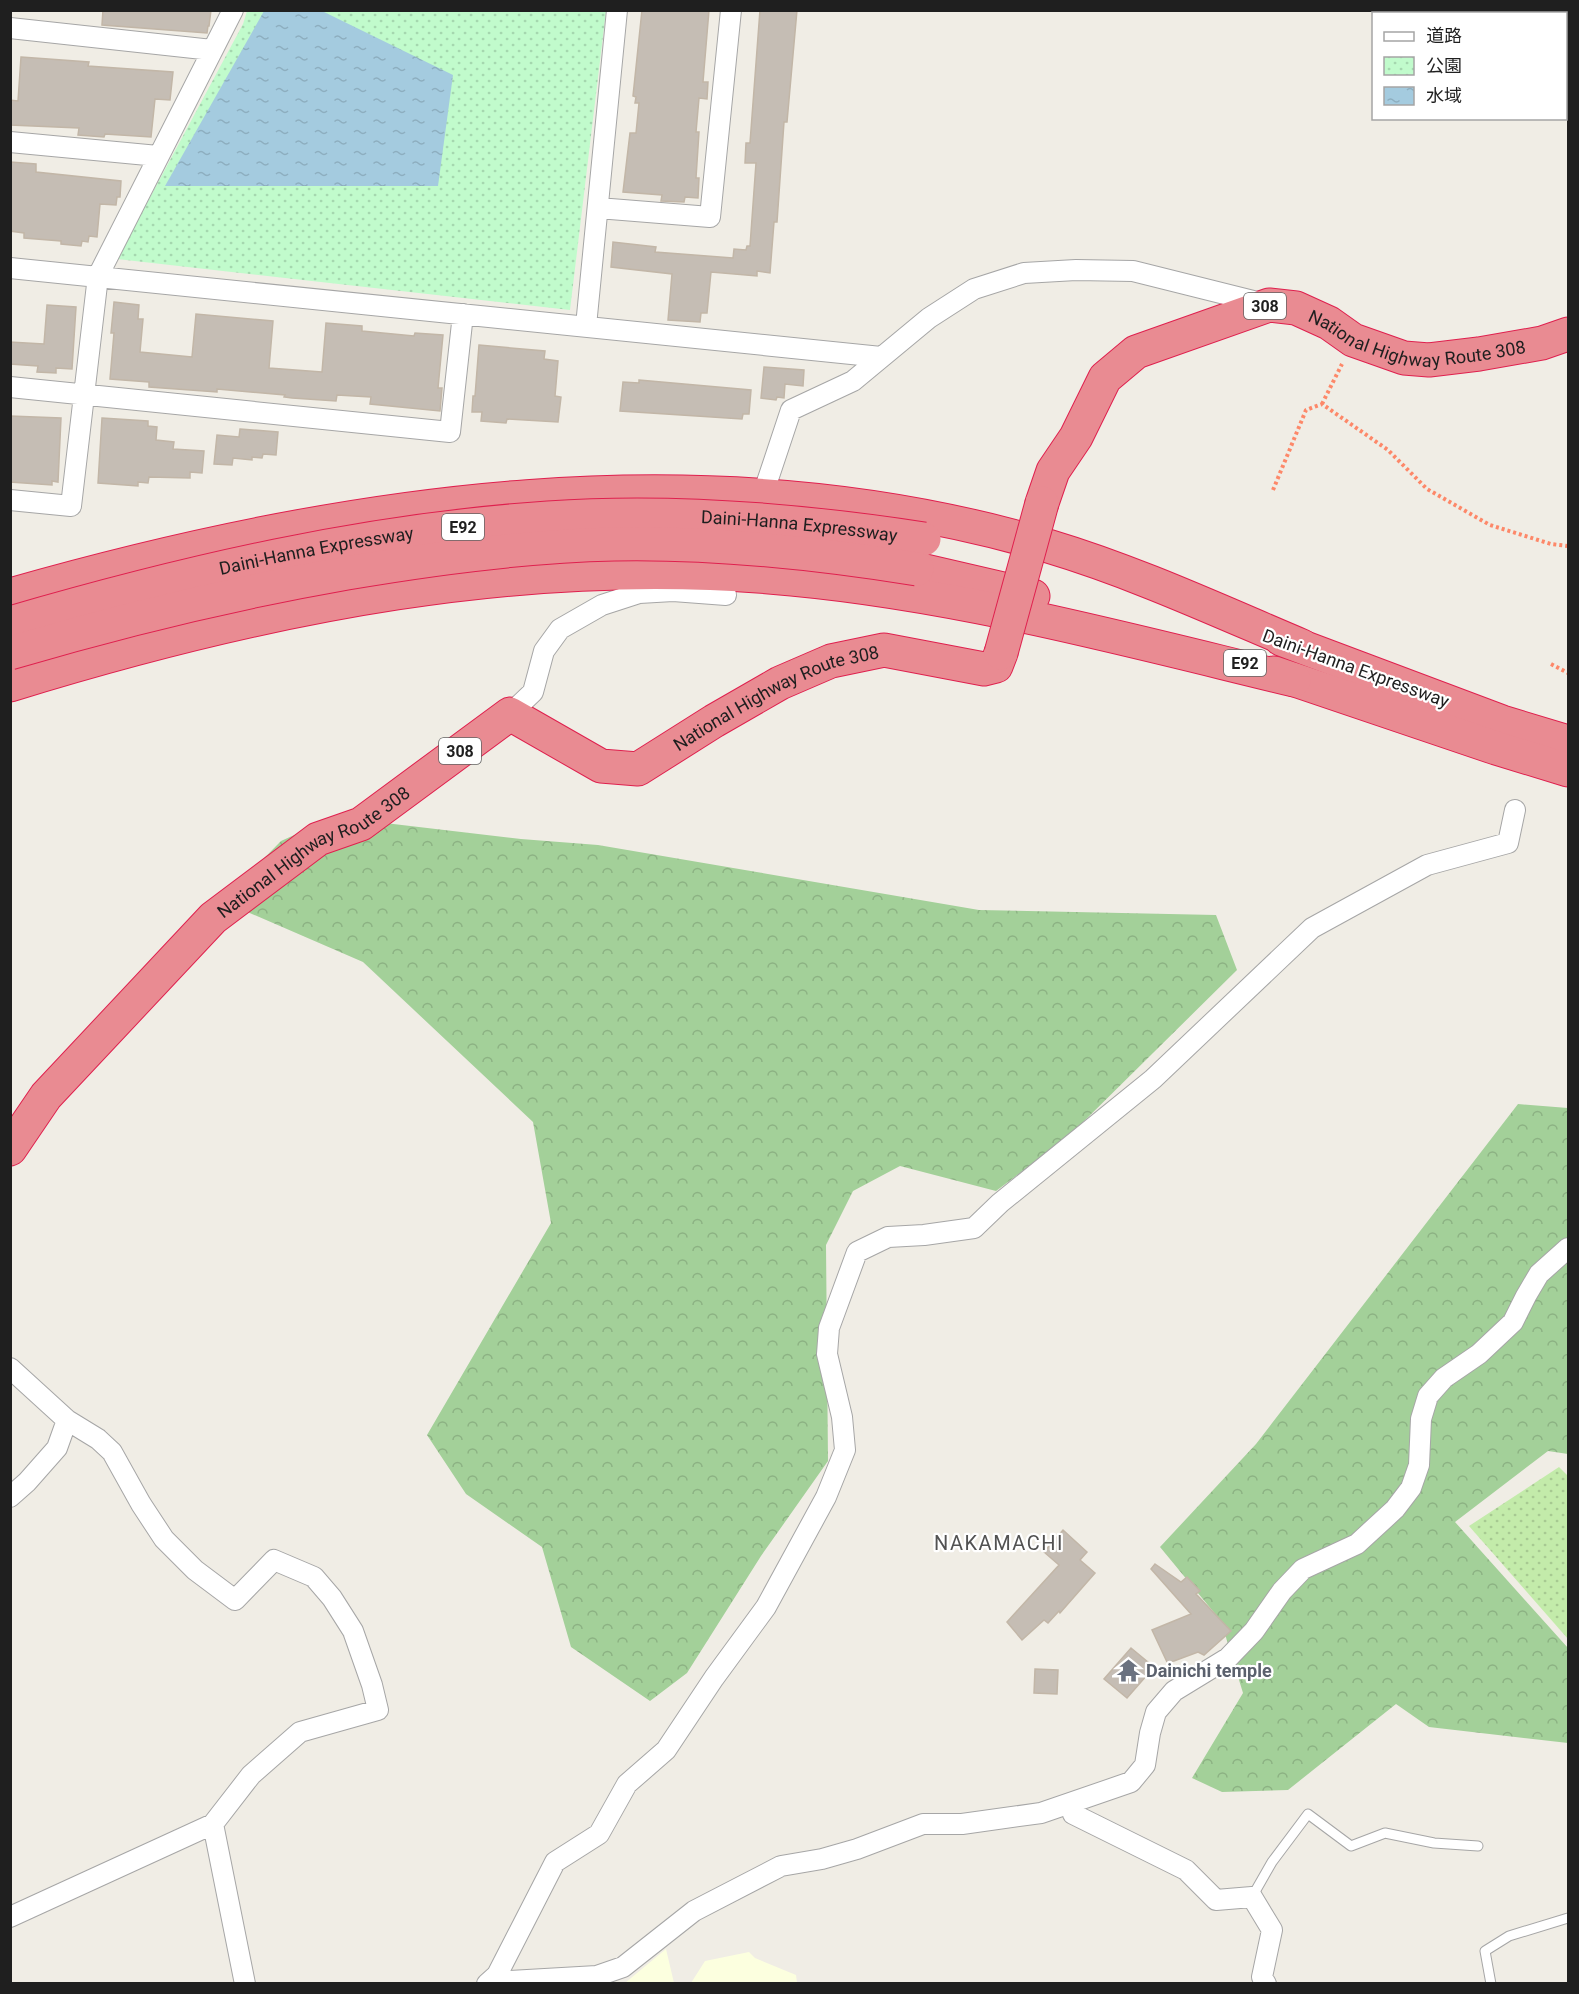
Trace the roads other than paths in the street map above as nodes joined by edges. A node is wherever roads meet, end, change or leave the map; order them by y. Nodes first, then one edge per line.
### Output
1 (233, 10) edge
2 (617, 10) edge
3 (731, 10) edge
4 (10, 28) edge
5 (213, 50) junction
6 (10, 142) edge
7 (158, 156) junction
8 (598, 208) junction
9 (10, 267) edge
10 (98, 276) junction
11 (1269, 305) junction
12 (463, 314) junction
13 (586, 326) junction
14 (1569, 334) edge
15 (880, 357) junction
16 (10, 387) edge
17 (84, 396) junction
18 (767, 482) dead end
19 (10, 500) edge
20 (920, 554) junction
21 (10, 595) edge
22 (726, 596) dead end
23 (10, 624) edge
24 (1302, 646) junction
25 (10, 653) edge
26 (1294, 680) junction
27 (10, 685) edge
28 (510, 714) junction
29 (1569, 742) edge
30 (1569, 770) edge
31 (1515, 810) dead end
32 (10, 1149) edge
33 (1569, 1248) edge
34 (10, 1368) edge
35 (67, 1420) junction
36 (10, 1497) edge
37 (1073, 1814) dead end
38 (213, 1824) junction
39 (1478, 1846) dead end
40 (1252, 1896) junction
41 (10, 1917) edge
42 (1569, 1918) edge
43 (492, 1979) edge
44 (245, 1983) edge
45 (1266, 1983) edge
46 (1491, 1983) edge

1 - 5 street
2 - 8 street
3 - 8 street
4 - 5 street
5 - 7 street
6 - 7 street
7 - 10 street
8 - 13 street
9 - 10 street
10 - 12 street
10 - 17 street
11 - 14 highway, National Highway Route 308 / 308
11 - 15 street
11 - 28 highway, National Highway Route 308 / 308, bridge
12 - 13 street
12 - 17 street
13 - 15 street
15 - 18 street
16 - 17 street
17 - 19 street
20 - 23 highway, Daini-Hanna Expressway / E92, bridge
20 - 24 highway, Daini-Hanna Expressway / E92
20 - 25 highway, Daini-Hanna Expressway / E92, bridge
20 - 26 highway, Daini-Hanna Expressway / E92
21 - 24 highway
22 - 28 street
24 - 29 highway, Daini-Hanna Expressway / E92
26 - 27 highway
26 - 30 highway, Daini-Hanna Expressway / E92
28 - 32 highway, National Highway Route 308 / 308
31 - 43 street
33 - 43 street
34 - 35 street
35 - 36 street
35 - 38 street
37 - 40 street
38 - 41 street
38 - 44 street
39 - 40 lane
40 - 45 street
42 - 46 lane

